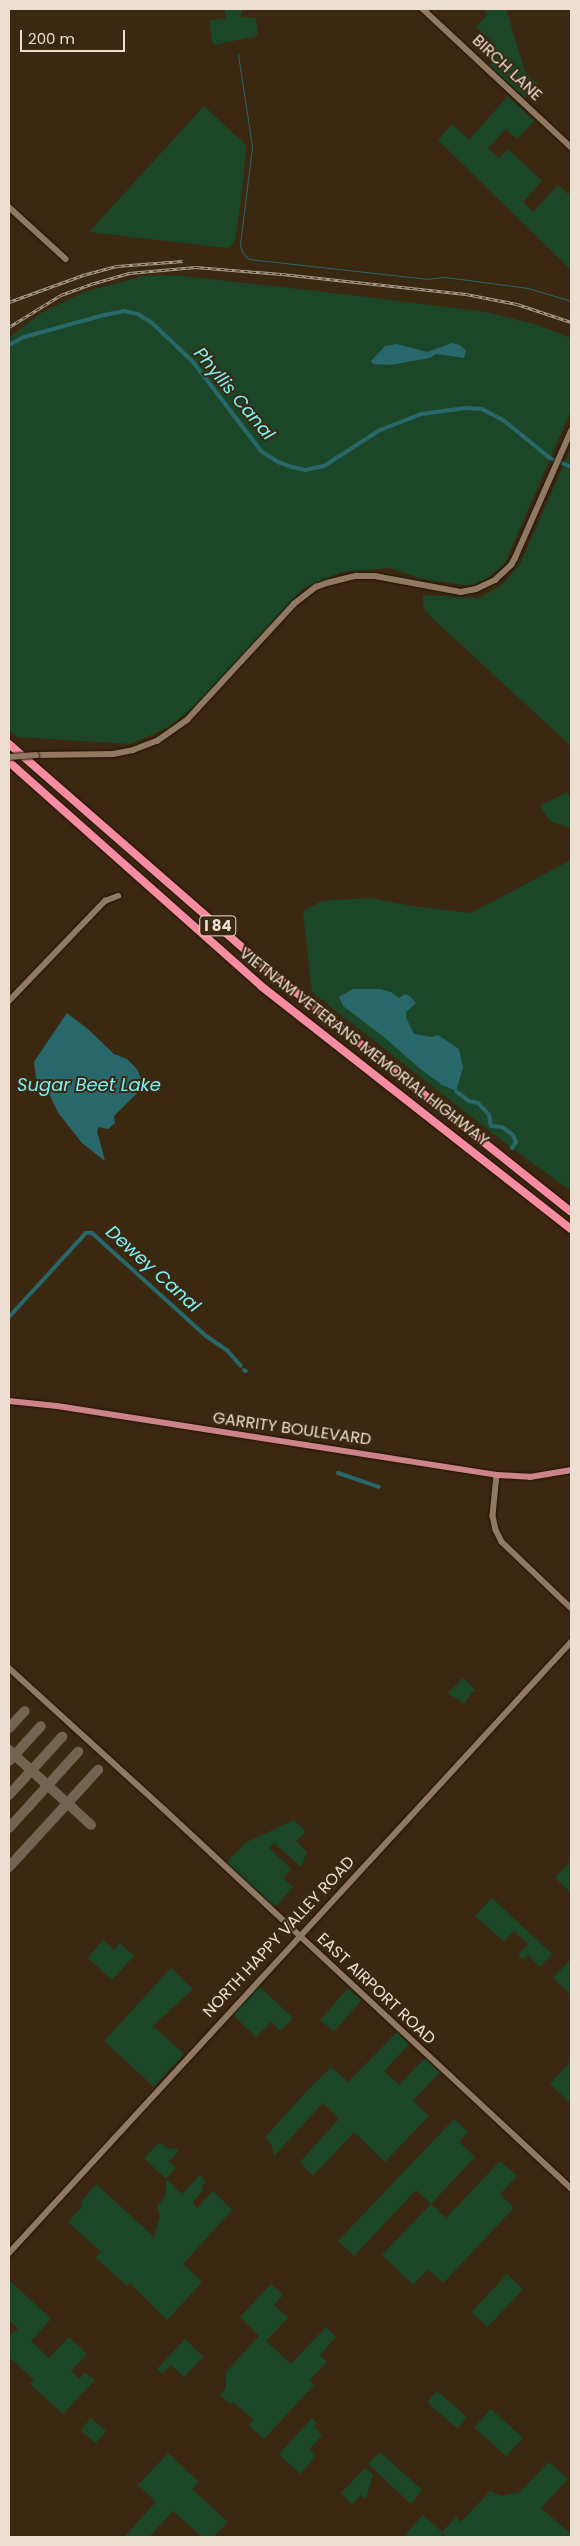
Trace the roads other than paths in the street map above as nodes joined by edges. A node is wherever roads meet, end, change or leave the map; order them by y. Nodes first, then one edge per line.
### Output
1 (423, 9) edge
2 (571, 147) edge
3 (9, 206) edge
4 (66, 259) dead end
5 (571, 431) edge
6 (9, 744) edge
7 (9, 757) edge
8 (9, 762) edge
9 (118, 896) dead end
10 (9, 1001) edge
11 (571, 1210) edge
12 (571, 1229) edge
13 (9, 1401) edge
14 (571, 1470) edge
15 (497, 1475) junction
16 (571, 1608) edge
17 (571, 1642) edge
18 (9, 1668) edge
19 (299, 1936) junction
20 (571, 2188) edge
21 (9, 2253) edge

1 - 2 street, BIRCH LANE
3 - 4 street
5 - 7 street, bridge
6 - 11 highway, VIETNAM VETERANS MEMORIAL HIGHWAY / I 84
8 - 12 highway, VIETNAM VETERANS MEMORIAL HIGHWAY / I 84
9 - 10 street
13 - 15 main road, GARRITY BOULEVARD
14 - 15 main road, GARRITY BOULEVARD
15 - 16 street
17 - 19 street, NORTH HAPPY VALLEY ROAD
18 - 19 street, EAST AIRPORT ROAD
19 - 20 street, EAST AIRPORT ROAD
19 - 21 street, NORTH HAPPY VALLEY ROAD

